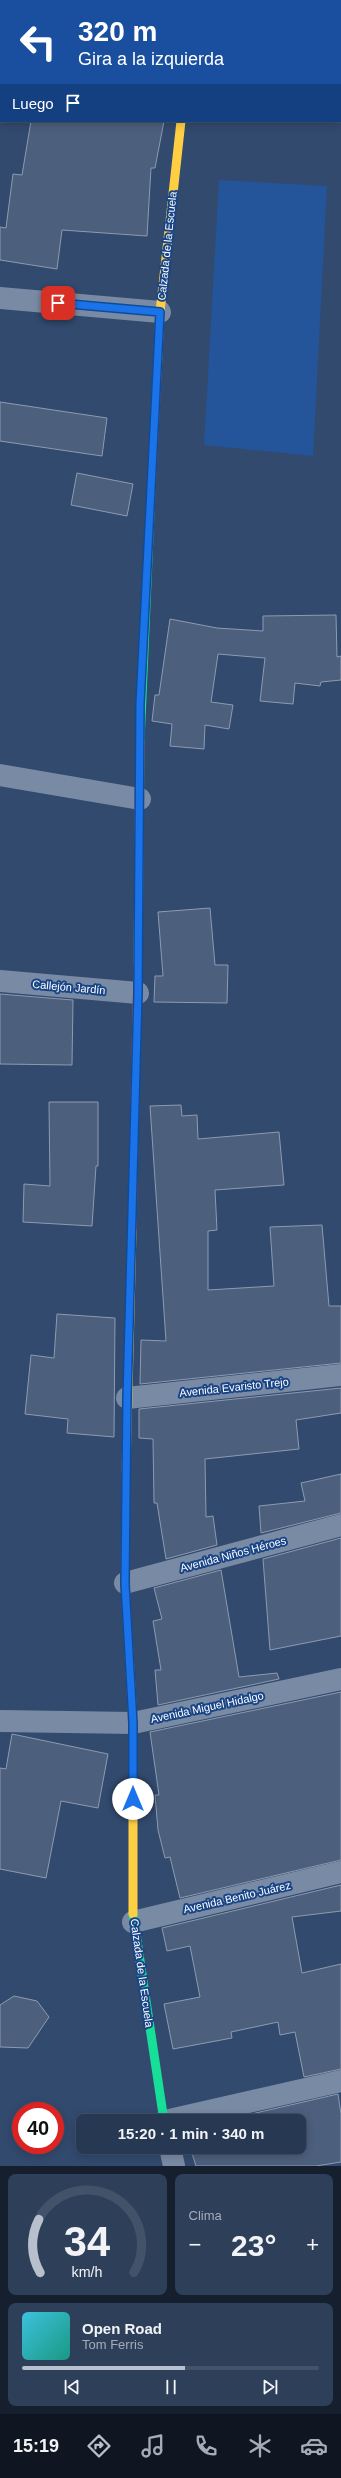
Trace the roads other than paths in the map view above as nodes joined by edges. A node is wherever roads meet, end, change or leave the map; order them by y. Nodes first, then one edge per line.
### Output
1 (181, 122) edge
2 (0, 298) edge
3 (160, 312) junction
4 (0, 775) edge
5 (140, 799) junction
6 (0, 981) edge
7 (138, 993) junction
8 (341, 1375) edge
9 (127, 1398) junction
10 (341, 1525) edge
11 (125, 1584) junction
12 (341, 1679) edge
13 (0, 1721) edge
14 (133, 1723) junction
15 (341, 1872) edge
16 (133, 1922) junction
17 (341, 2081) edge
18 (163, 2114) edge
19 (195, 2114) edge
20 (171, 2154) edge
21 (174, 2166) edge

1 - 3 street, Calzada de la Escuela
2 - 3 street
3 - 5 street, Calzada de la Escuela
4 - 5 street
5 - 7 street, Calzada de la Escuela
6 - 7 street, Callejón Jardín
7 - 9 street, Calzada de la Escuela
8 - 9 street, Avenida Evaristo Trejo
9 - 11 street, Calzada de la Escuela
10 - 11 street, Avenida Niños Héroes
11 - 14 street, Calzada de la Escuela
12 - 14 street, Avenida Miguel Hidalgo
13 - 14 street, Avenida Miguel Hidalgo
14 - 16 street, Calzada de la Escuela
15 - 16 street, Avenida Benito Juárez
16 - 18 street, Calzada de la Escuela
17 - 19 street
20 - 21 street

